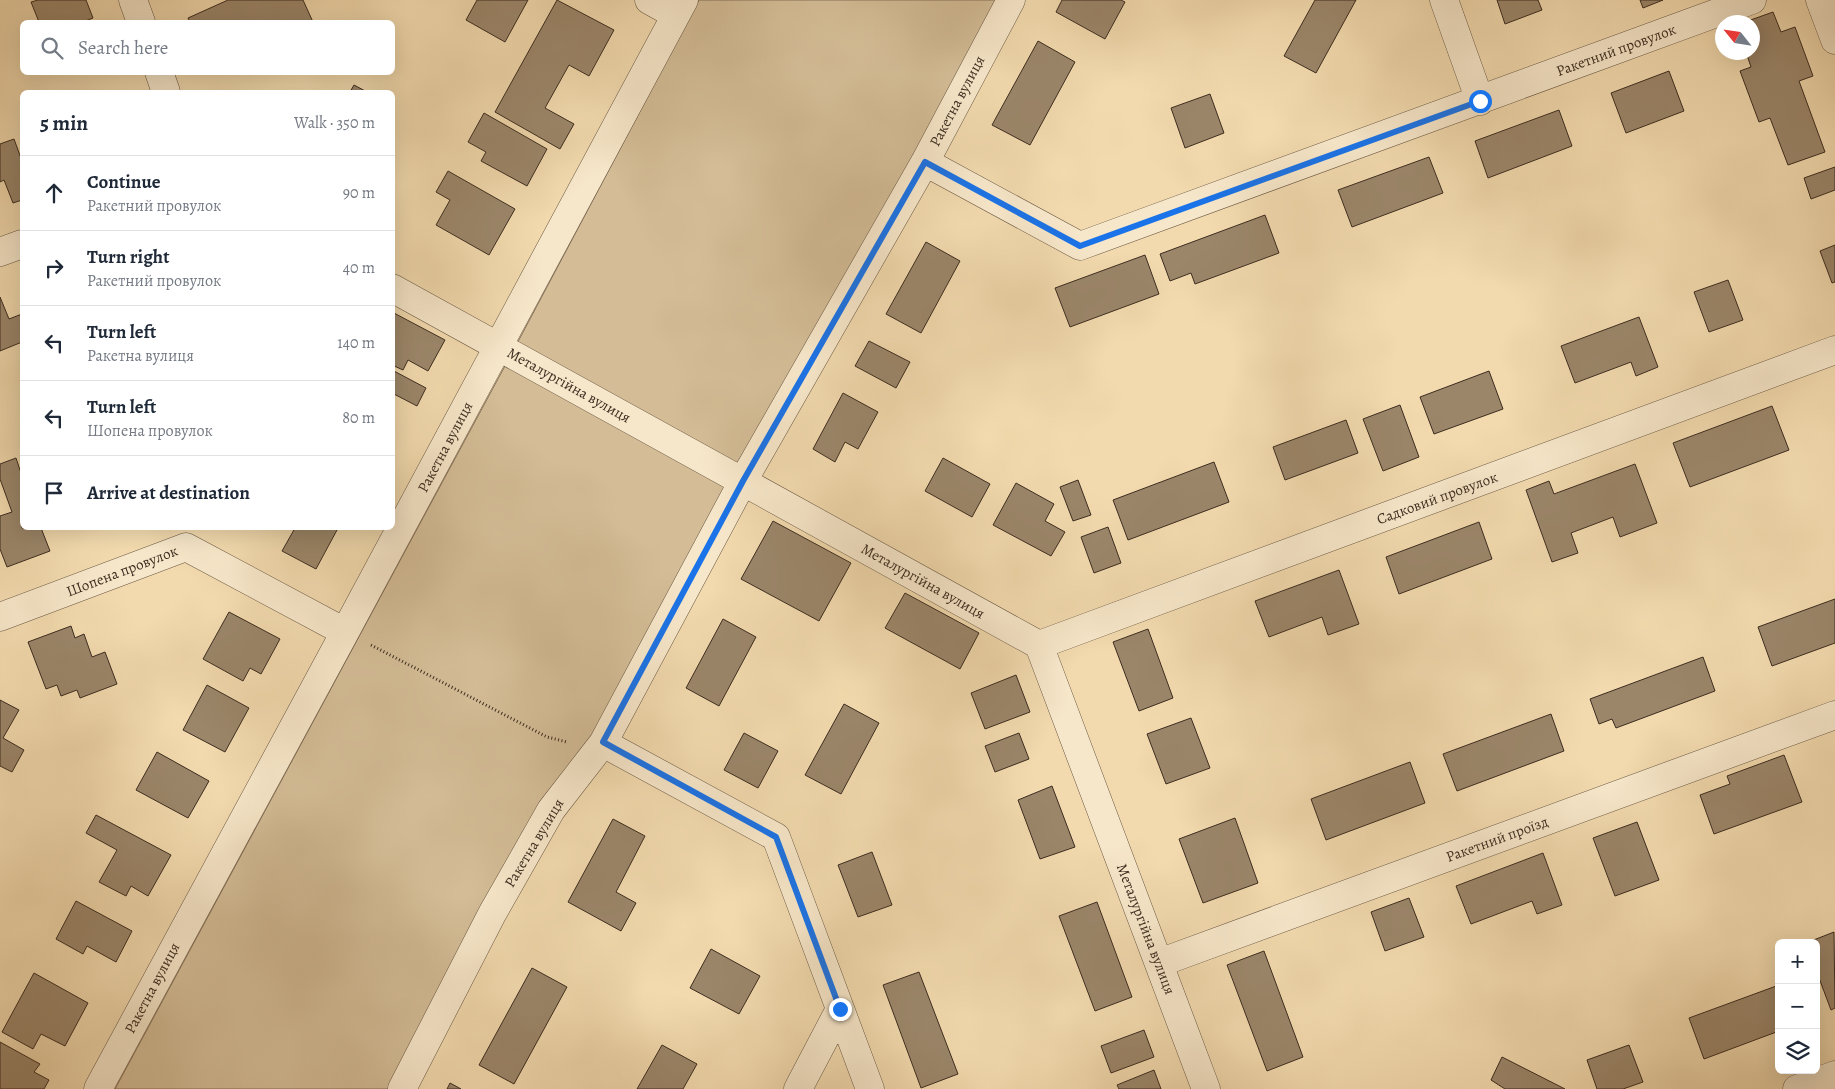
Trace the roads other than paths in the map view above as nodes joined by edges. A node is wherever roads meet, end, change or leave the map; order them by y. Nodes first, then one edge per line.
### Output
1 (133, 0) edge
2 (649, 0) edge
3 (1011, 0) edge
4 (1444, 0) edge
5 (1752, 0) edge
6 (1820, 0) edge
7 (680, 7) edge
8 (140, 20) edge
9 (1835, 40) edge
10 (160, 75) edge
11 (165, 90) edge
12 (1480, 101) junction
13 (925, 162) junction
14 (20, 245) edge
15 (0, 252) edge
16 (395, 290) edge
17 (499, 346) junction
18 (1835, 350) edge
19 (743, 481) junction
20 (0, 617) edge
21 (346, 632) junction
22 (1039, 645) junction
23 (1835, 715) edge
24 (603, 742) junction
25 (1159, 963) junction
26 (840, 1009) junction
27 (1835, 1075) edge
28 (98, 1089) edge
29 (402, 1089) edge
30 (798, 1089) edge
31 (870, 1089) edge
32 (1206, 1089) edge
33 (1797, 1089) edge

1 - 8 street
2 - 7 street, Ракетна вулиця
3 - 13 street, Ракетна вулиця
4 - 12 street
5 - 12 street, Ракетний провулок
6 - 9 street
7 - 17 street, Ракетна вулиця
10 - 11 street
12 - 13 street, Ракетний провулок
13 - 19 street, Ракетна вулиця
14 - 15 street
16 - 17 street, Металургійна вулиця
17 - 19 street, Металургійна вулиця
17 - 21 street, Ракетна вулиця
18 - 22 street, Садковий провулок
19 - 22 street, Металургійна вулиця
19 - 24 street, Ракетна вулиця
20 - 21 street, Шопена провулок
21 - 28 street, Ракетна вулиця
22 - 25 street, Металургійна вулиця
23 - 25 street, Ракетний проїзд
24 - 26 street
24 - 29 street, Ракетна вулиця
25 - 32 street, Металургійна вулиця
26 - 30 street
26 - 31 street
27 - 33 street

